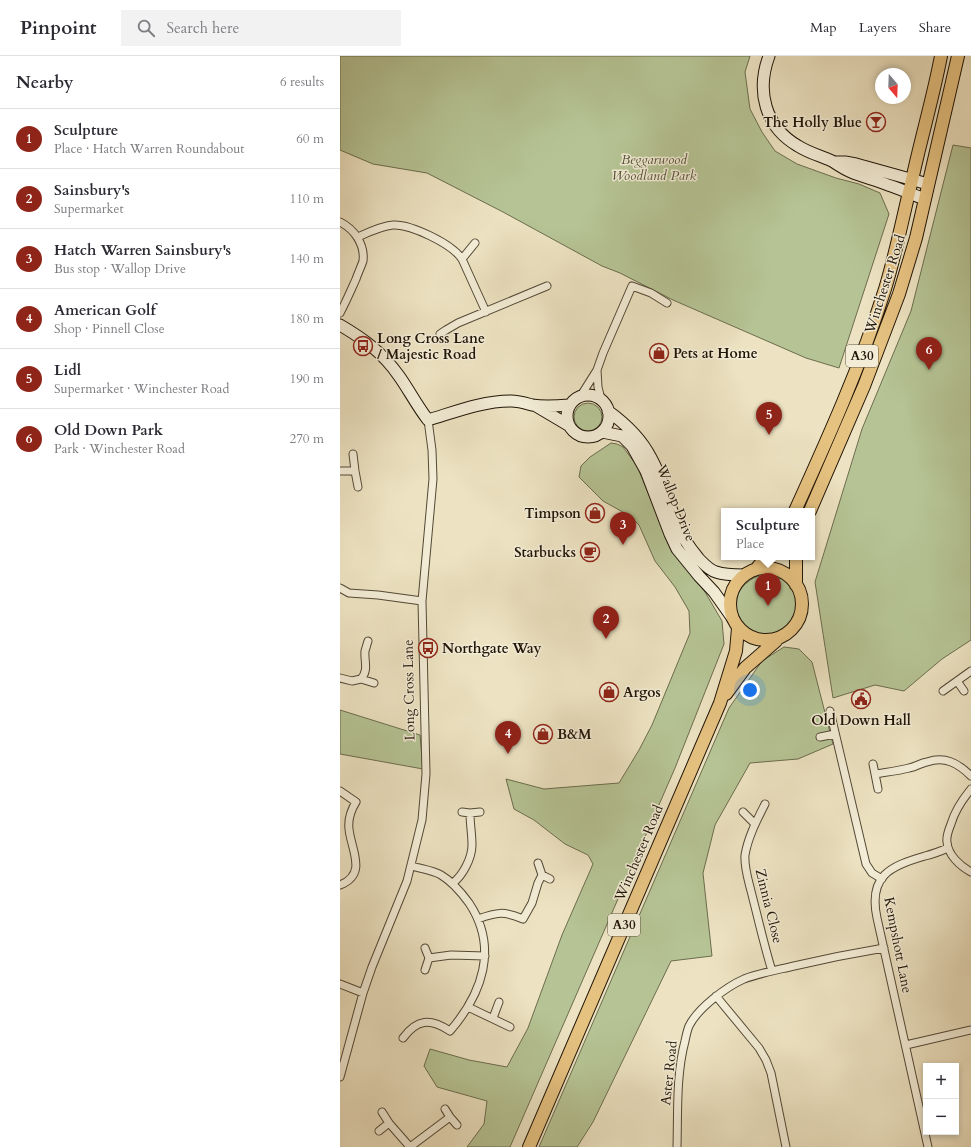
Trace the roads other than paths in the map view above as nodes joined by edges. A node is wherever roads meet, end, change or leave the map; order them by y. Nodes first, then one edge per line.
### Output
1 (769, 56) edge
2 (941, 56) edge
3 (958, 56) edge
4 (832, 161) junction
5 (912, 179) junction
6 (928, 184) junction
7 (909, 194) junction
8 (925, 199) junction
9 (340, 222) edge
10 (358, 238) junction
11 (475, 243) dead end
12 (462, 259) junction
13 (547, 286) dead end
14 (667, 304) dead end
15 (486, 312) junction
16 (340, 313) edge
17 (340, 325) edge
18 (440, 334) dead end
19 (597, 370) junction
20 (580, 397) junction
21 (601, 399) junction
22 (534, 405) junction
23 (569, 405) junction
24 (608, 411) junction
25 (428, 420) junction
26 (568, 425) junction
27 (602, 432) junction
28 (353, 454) dead end
29 (340, 471) edge
30 (354, 471) junction
31 (358, 487) dead end
32 (796, 508) edge
33 (811, 508) edge
34 (764, 560) edge
35 (796, 560) edge
36 (757, 568) junction
37 (743, 575) junction
38 (796, 585) junction
39 (340, 588) edge
40 (422, 600) junction
41 (731, 616) junction
42 (738, 628) junction
43 (779, 638) junction
44 (368, 641) dead end
45 (971, 671) edge
46 (340, 678) edge
47 (361, 678) junction
48 (957, 681) junction
49 (374, 683) dead end
50 (943, 691) dead end
51 (964, 692) dead end
52 (720, 703) junction
53 (830, 711) dead end
54 (835, 734) junction
55 (820, 737) dead end
56 (873, 764) dead end
57 (875, 774) junction
58 (971, 776) edge
59 (878, 789) dead end
60 (971, 789) edge
61 (340, 791) edge
62 (765, 804) dead end
63 (462, 812) dead end
64 (480, 812) dead end
65 (743, 812) dead end
66 (470, 813) junction
67 (755, 824) junction
68 (948, 848) junction
69 (538, 863) dead end
70 (412, 866) junction
71 (971, 872) edge
72 (542, 875) junction
73 (550, 879) dead end
74 (882, 879) junction
75 (453, 883) junction
76 (340, 885) edge
77 (478, 919) junction
78 (425, 948) dead end
79 (884, 948) junction
80 (485, 956) junction
81 (429, 958) junction
82 (425, 970) dead end
83 (772, 971) junction
84 (340, 984) edge
85 (364, 993) junction
86 (716, 996) junction
87 (499, 1002) dead end
88 (468, 1008) junction
89 (493, 1018) junction
90 (510, 1026) dead end
91 (971, 1030) edge
92 (402, 1038) dead end
93 (906, 1045) junction
94 (340, 1077) edge
95 (445, 1109) dead end
96 (382, 1112) dead end
97 (450, 1117) junction
98 (389, 1123) junction
99 (457, 1125) dead end
100 (379, 1131) dead end
101 (410, 1147) edge
102 (529, 1147) edge
103 (677, 1147) edge
104 (786, 1147) edge
105 (928, 1147) edge

1 - 4 street
2 - 5 main road, Winchester Road / A30
3 - 6 main road, Winchester Road / A30
4 - 5 street
4 - 7 street
5 - 6 street
5 - 7 main road, Winchester Road / A30
6 - 8 main road, Winchester Road / A30
7 - 8 street
7 - 32 main road, Winchester Road / A30
8 - 33 main road, Winchester Road / A30
9 - 10 street
10 - 12 street
10 - 16 street
11 - 12 street
12 - 15 street
13 - 15 street
14 - 19 street, Wallop Drive
15 - 18 street
17 - 25 street, Long Cross Lane
19 - 20 street, Wallop Drive
19 - 21 street, Wallop Drive
20 - 21 street
20 - 23 street, Wallop Drive
21 - 24 street, Wallop Drive
22 - 23 street, Wallop Drive
22 - 25 street, Wallop Drive
22 - 26 street, Wallop Drive
23 - 26 street
24 - 27 street
24 - 37 street, Wallop Drive
25 - 40 street, Long Cross Lane
26 - 27 street, Wallop Drive
27 - 41 street, Wallop Drive
28 - 30 street
29 - 30 street
30 - 31 street
34 - 36 main road
35 - 38 main road
36 - 37 main road
36 - 38 main road
37 - 41 main road
38 - 43 main road
39 - 40 street
40 - 70 street, Long Cross Lane
41 - 42 main road
42 - 43 main road
42 - 52 main road, Winchester Road / A30
43 - 52 main road, Winchester Road / A30
44 - 47 street
45 - 48 street
46 - 47 street
47 - 49 street
48 - 50 street
48 - 51 street
52 - 102 main road, Winchester Road / A30
53 - 54 street, Kempshott Lane
54 - 55 street
54 - 74 street, Kempshott Lane
56 - 57 street
57 - 58 street
57 - 59 street
60 - 68 street
61 - 76 street
62 - 67 street, Zinnia Close
63 - 66 street
64 - 66 street
65 - 67 street
66 - 75 street
67 - 83 street, Zinnia Close
68 - 71 street
68 - 74 street
69 - 72 street
70 - 75 street
70 - 85 street, Long Cross Lane
72 - 73 street
72 - 77 street
74 - 79 street, Kempshott Lane
75 - 77 street
77 - 80 street
78 - 81 street
79 - 83 street
79 - 93 street, Kempshott Lane
80 - 81 street
80 - 88 street
81 - 82 street
83 - 86 street, Aster Road
84 - 85 street
85 - 94 street, Long Cross Lane
86 - 103 street, Aster Road
86 - 104 street
87 - 89 street
88 - 89 street
88 - 92 street
89 - 90 street
91 - 93 street
93 - 105 street, Kempshott Lane
95 - 97 street
96 - 98 street
97 - 99 street
97 - 101 street
98 - 100 street
98 - 101 street

